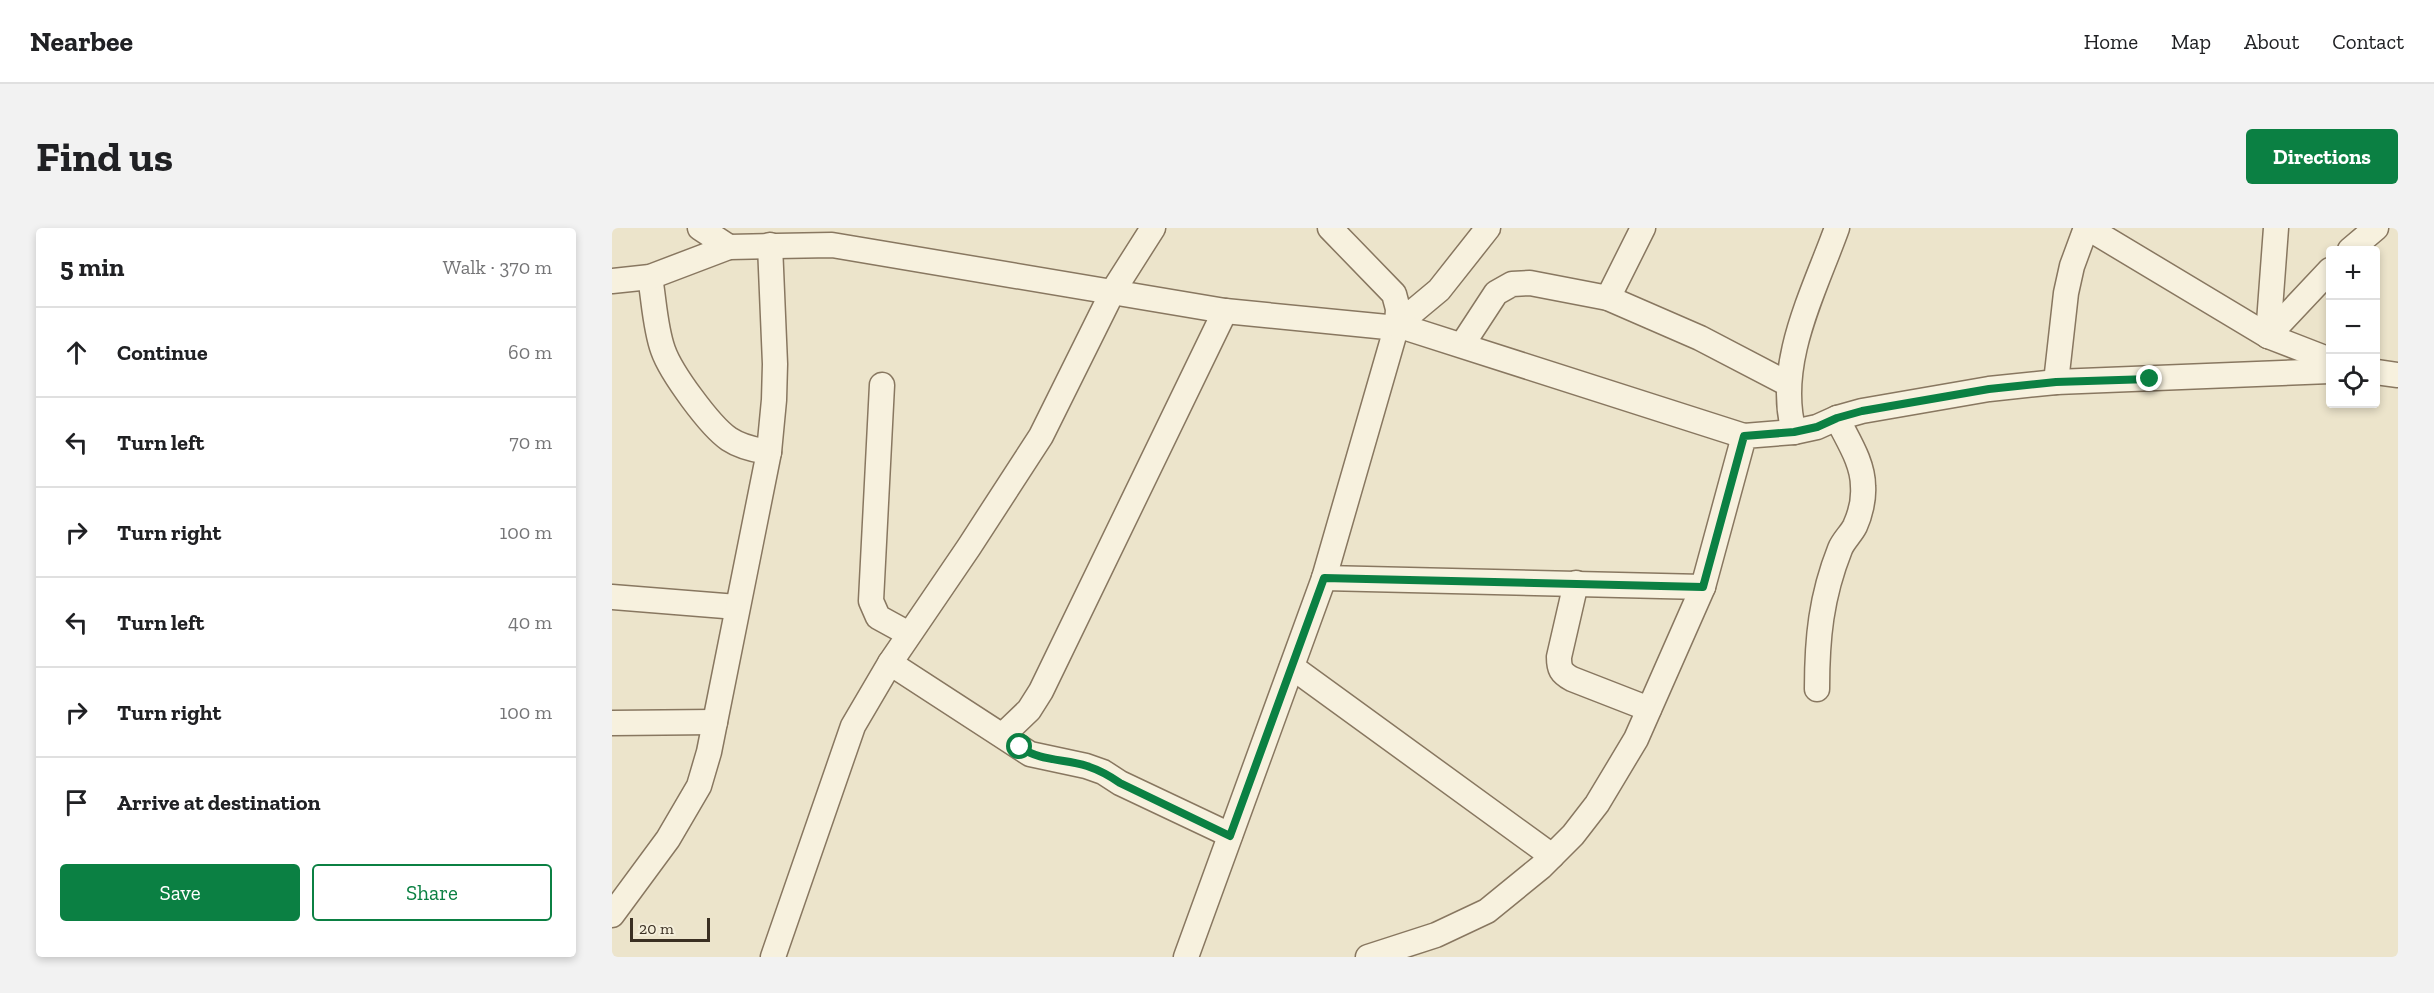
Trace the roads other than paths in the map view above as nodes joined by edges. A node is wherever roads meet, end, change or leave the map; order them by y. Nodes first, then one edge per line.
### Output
1 (700, 228) edge
2 (1153, 228) edge
3 (1330, 228) edge
4 (1488, 228) edge
5 (1643, 228) edge
6 (1837, 228) edge
7 (2087, 228) edge
8 (2276, 228) edge
9 (2376, 228) edge
10 (833, 237) edge
11 (770, 245) junction
12 (2355, 246) edge
13 (729, 247) junction
14 (2326, 275) edge
15 (650, 277) junction
16 (612, 281) edge
17 (1113, 291) junction
18 (1608, 298) junction
19 (1225, 311) junction
20 (1397, 325) junction
21 (2268, 336) junction
22 (1461, 345) junction
23 (2326, 358) edge
24 (2326, 371) edge
25 (2380, 373) edge
26 (2398, 375) edge
27 (2056, 382) junction
28 (1788, 384) junction
29 (882, 385) dead end
30 (1837, 418) junction
31 (1794, 432) junction
32 (1744, 436) junction
33 (769, 453) junction
34 (1324, 578) junction
35 (1576, 582) junction
36 (1703, 587) junction
37 (612, 597) edge
38 (737, 607) junction
39 (909, 634) junction
40 (890, 663) junction
41 (1292, 667) junction
42 (1817, 689) dead end
43 (1649, 709) junction
44 (715, 722) junction
45 (612, 723) edge
46 (1003, 735) junction
47 (1230, 836) junction
48 (1552, 856) junction
49 (612, 915) edge
50 (773, 957) edge
51 (1186, 957) edge
52 (1368, 957) edge

1 - 13 street
2 - 17 street
3 - 20 street
4 - 20 street
5 - 18 street
6 - 28 street
7 - 21 street
7 - 27 street
8 - 21 street
9 - 12 street
10 - 11 street
10 - 17 street
11 - 13 street
11 - 33 street
13 - 15 street
14 - 21 street
15 - 16 street
15 - 33 street
17 - 19 street
17 - 39 street
18 - 22 street
18 - 28 street
19 - 20 street
19 - 46 street
20 - 22 street
20 - 34 street
21 - 23 street
22 - 32 street
24 - 27 street
25 - 26 street
27 - 30 street
28 - 31 street
29 - 39 street
30 - 31 street
30 - 42 street
31 - 32 street
32 - 36 street
33 - 38 street
34 - 35 street
34 - 41 street
35 - 36 street
35 - 43 street
36 - 43 street
37 - 38 street
38 - 44 street
39 - 40 street
40 - 46 street
40 - 50 street
41 - 47 street
41 - 48 street
43 - 48 street
44 - 45 street
44 - 49 street
46 - 47 street
47 - 51 street
48 - 52 street

